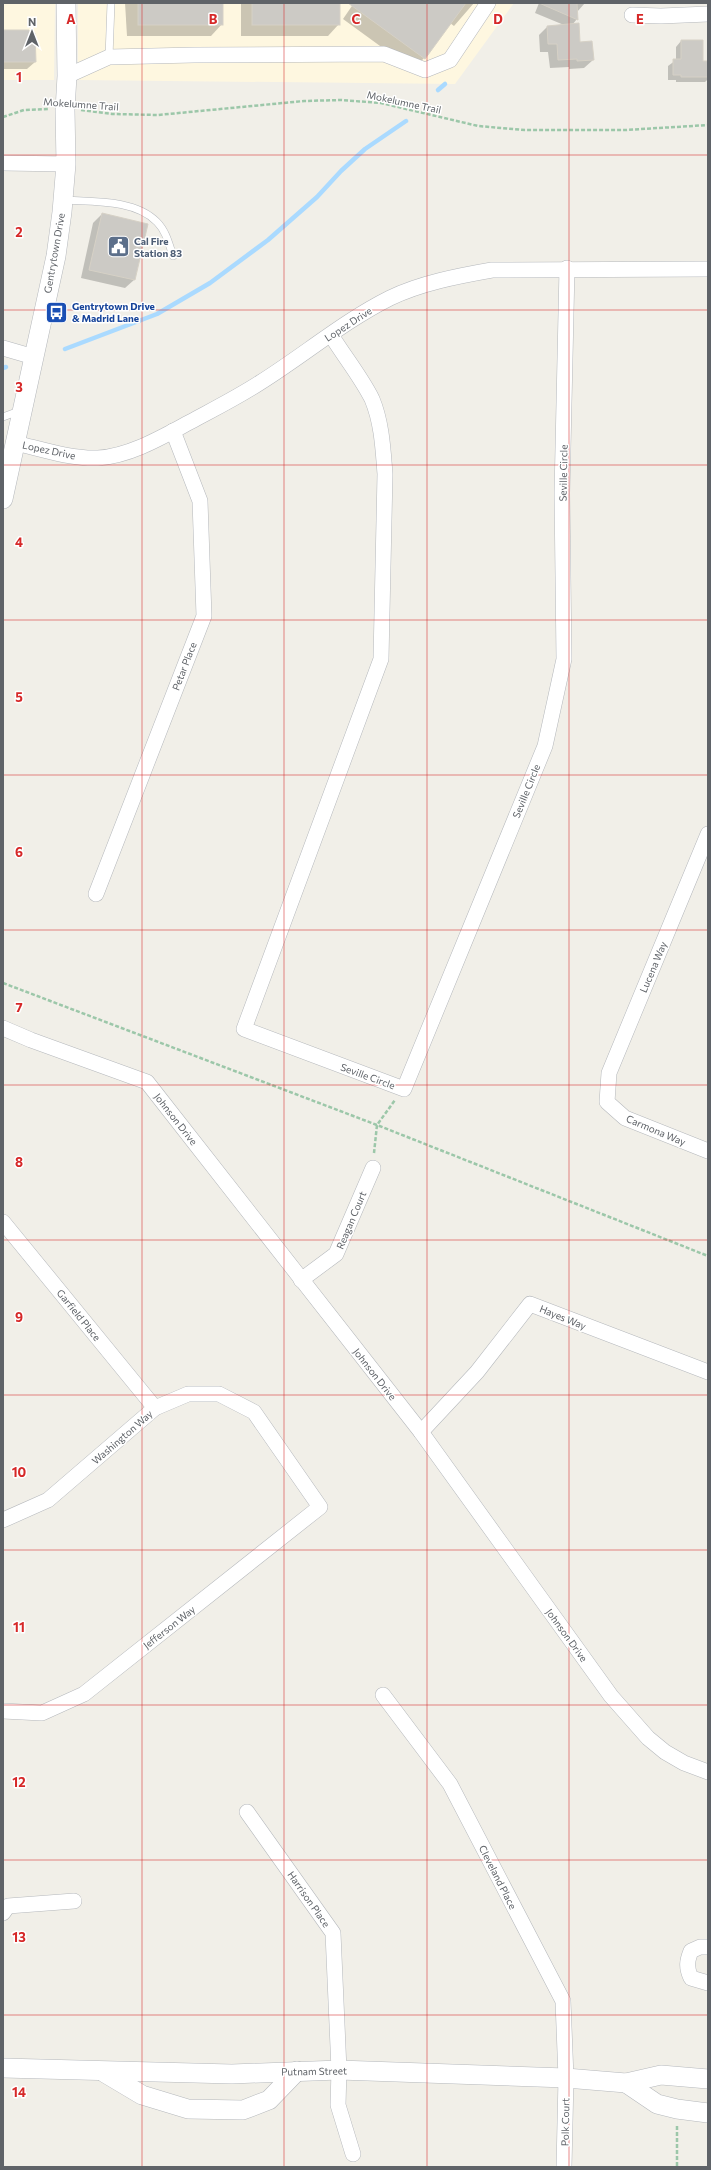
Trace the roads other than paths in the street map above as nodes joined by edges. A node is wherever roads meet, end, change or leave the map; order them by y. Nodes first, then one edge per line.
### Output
1 (66, 3) edge
2 (111, 3) edge
3 (488, 3) edge
4 (708, 14) edge
5 (632, 15) dead end
6 (108, 57) junction
7 (67, 76) junction
8 (3, 163) edge
9 (66, 164) junction
10 (63, 200) junction
11 (173, 256) dead end
12 (567, 268) junction
13 (708, 269) edge
14 (331, 335) junction
15 (3, 348) edge
16 (34, 357) junction
17 (22, 410) junction
18 (3, 417) edge
19 (173, 431) junction
20 (15, 443) junction
21 (3, 499) edge
22 (708, 834) edge
23 (96, 894) dead end
24 (3, 1028) edge
25 (607, 1102) joint
26 (708, 1151) edge
27 (373, 1168) road end
28 (3, 1222) edge
29 (301, 1280) junction
30 (708, 1372) edge
31 (155, 1408) junction
32 (422, 1432) junction
33 (320, 1507) joint
34 (3, 1520) edge
35 (383, 1695) dead end
36 (3, 1711) edge
37 (708, 1772) edge
38 (248, 1812) dead end
39 (74, 1901) dead end
40 (3, 1913) edge
41 (708, 1947) edge
42 (708, 1983) edge
43 (3, 2068) edge
44 (339, 2070) junction
45 (297, 2071) junction
46 (104, 2072) junction
47 (566, 2078) junction
48 (708, 2079) edge
49 (626, 2083) junction
50 (708, 2113) edge
51 (353, 2154) dead end
52 (564, 2167) edge

1 - 7 street, Gentrytown Drive
2 - 6 lane
3 - 6 street
4 - 5 street
6 - 7 street
7 - 9 street, Gentrytown Drive
8 - 9 street
9 - 10 street, Gentrytown Drive
10 - 11 lane
10 - 16 street, Gentrytown Drive
12 - 13 street, Lopez Drive
12 - 14 street, Lopez Drive
12 - 14 street, Seville Circle
14 - 19 street, Lopez Drive
15 - 16 street
16 - 17 street, Gentrytown Drive
17 - 18 lane
17 - 20 street, Gentrytown Drive
19 - 20 street, Lopez Drive
19 - 23 street, Petar Place
20 - 21 street, Gentrytown Drive
22 - 25 street, Lucena Way
24 - 29 street, Johnson Drive
25 - 26 street, Carmona Way
27 - 29 street, Reagan Court
28 - 31 street, Garfield Place
29 - 32 street, Johnson Drive
30 - 32 street, Hayes Way
31 - 33 street, Washington Way
31 - 34 street, Washington Way
32 - 37 street, Johnson Drive
33 - 36 street, Jefferson Way
35 - 47 street, Cleveland Place
38 - 44 street, Harrison Place
39 - 40 street
41 - 42 street
43 - 46 street, Putnam Street
44 - 45 street, Putnam Street
44 - 47 street, Putnam Street
44 - 51 street, Harrison Place
45 - 46 street, Putnam Street
45 - 46 street
47 - 49 street, Putnam Street
47 - 52 street, Polk Court
48 - 49 street, Putnam Street
49 - 50 street, Putnam Street

